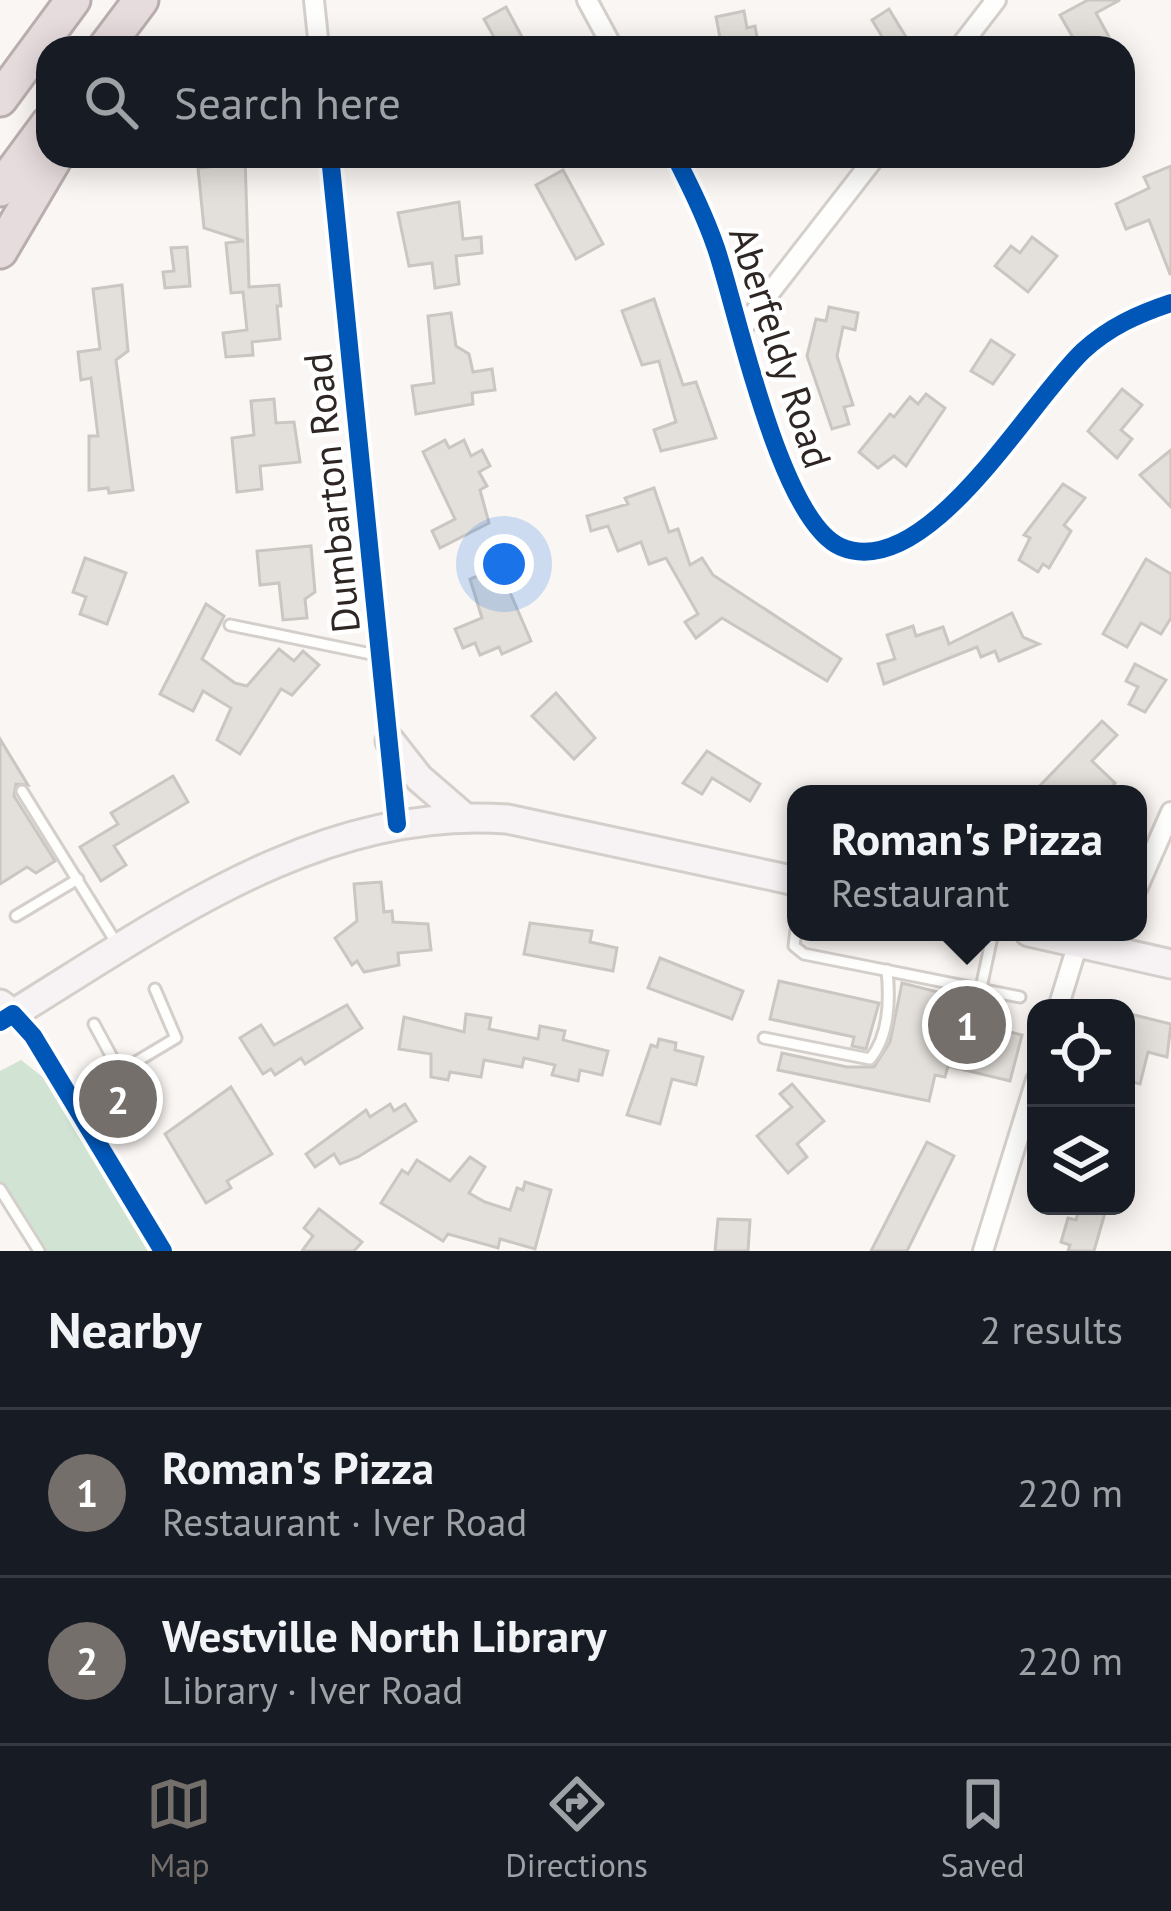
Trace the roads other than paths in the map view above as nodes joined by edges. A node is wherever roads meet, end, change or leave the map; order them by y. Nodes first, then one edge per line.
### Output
1 (52, 0) edge
2 (73, 0) edge
3 (141, 0) edge
4 (151, 0) edge
5 (314, 0) edge
6 (587, 0) edge
7 (996, 0) edge
8 (46, 36) edge
9 (114, 36) edge
10 (129, 36) edge
11 (318, 36) edge
12 (606, 36) edge
13 (968, 36) edge
14 (36, 50) edge
15 (0, 67) edge
16 (0, 99) edge
17 (36, 140) edge
18 (49, 168) edge
19 (331, 168) edge
20 (680, 168) edge
21 (867, 168) edge
22 (0, 189) edge
23 (0, 250) edge
24 (1171, 303) edge
25 (740, 331) junction
26 (230, 625) dead end
27 (381, 656) junction
28 (390, 741) junction
29 (22, 791) dead end
30 (1171, 812) edge
31 (464, 816) junction
32 (397, 824) junction
33 (1147, 866) edge
34 (78, 879) junction
35 (787, 879) edge
36 (16, 916) dead end
37 (795, 941) edge
38 (991, 941) edge
39 (1069, 941) edge
40 (1117, 941) edge
41 (1078, 943) junction
42 (120, 949) junction
43 (1171, 964) edge
44 (887, 970) junction
45 (981, 988) junction
46 (155, 989) dead end
47 (1020, 997) dead end
48 (1061, 999) edge
49 (7, 1009) edge
50 (94, 1024) dead end
51 (764, 1038) dead end
52 (120, 1072) junction
53 (72, 1100) junction
54 (1028, 1107) edge
55 (0, 1189) edge
56 (39, 1251) edge
57 (163, 1251) edge
58 (983, 1251) edge

1 - 15 highway
2 - 8 highway
3 - 9 highway
4 - 10 highway
5 - 11 street
6 - 12 street
7 - 13 street
14 - 16 highway
17 - 22 highway
18 - 23 highway
19 - 27 street, Dumbarton Road
20 - 25 street, Aberfeldy Road
21 - 25 street
24 - 25 street, Aberfeldy Road
26 - 27 lane
27 - 28 street, Dumbarton Road
28 - 31 main road
28 - 32 street, Dumbarton Road
29 - 34 lane
30 - 33 street
31 - 32 main road
31 - 35 main road
32 - 42 main road
34 - 36 lane
34 - 42 lane
37 - 44 lane
38 - 45 lane
39 - 41 main road
40 - 41 main road
40 - 43 main road
41 - 48 street
42 - 49 main road
44 - 45 lane
44 - 51 lane
45 - 47 lane
46 - 52 lane
49 - 53 street
50 - 52 lane
52 - 53 lane
53 - 57 street
54 - 58 street
55 - 56 lane

